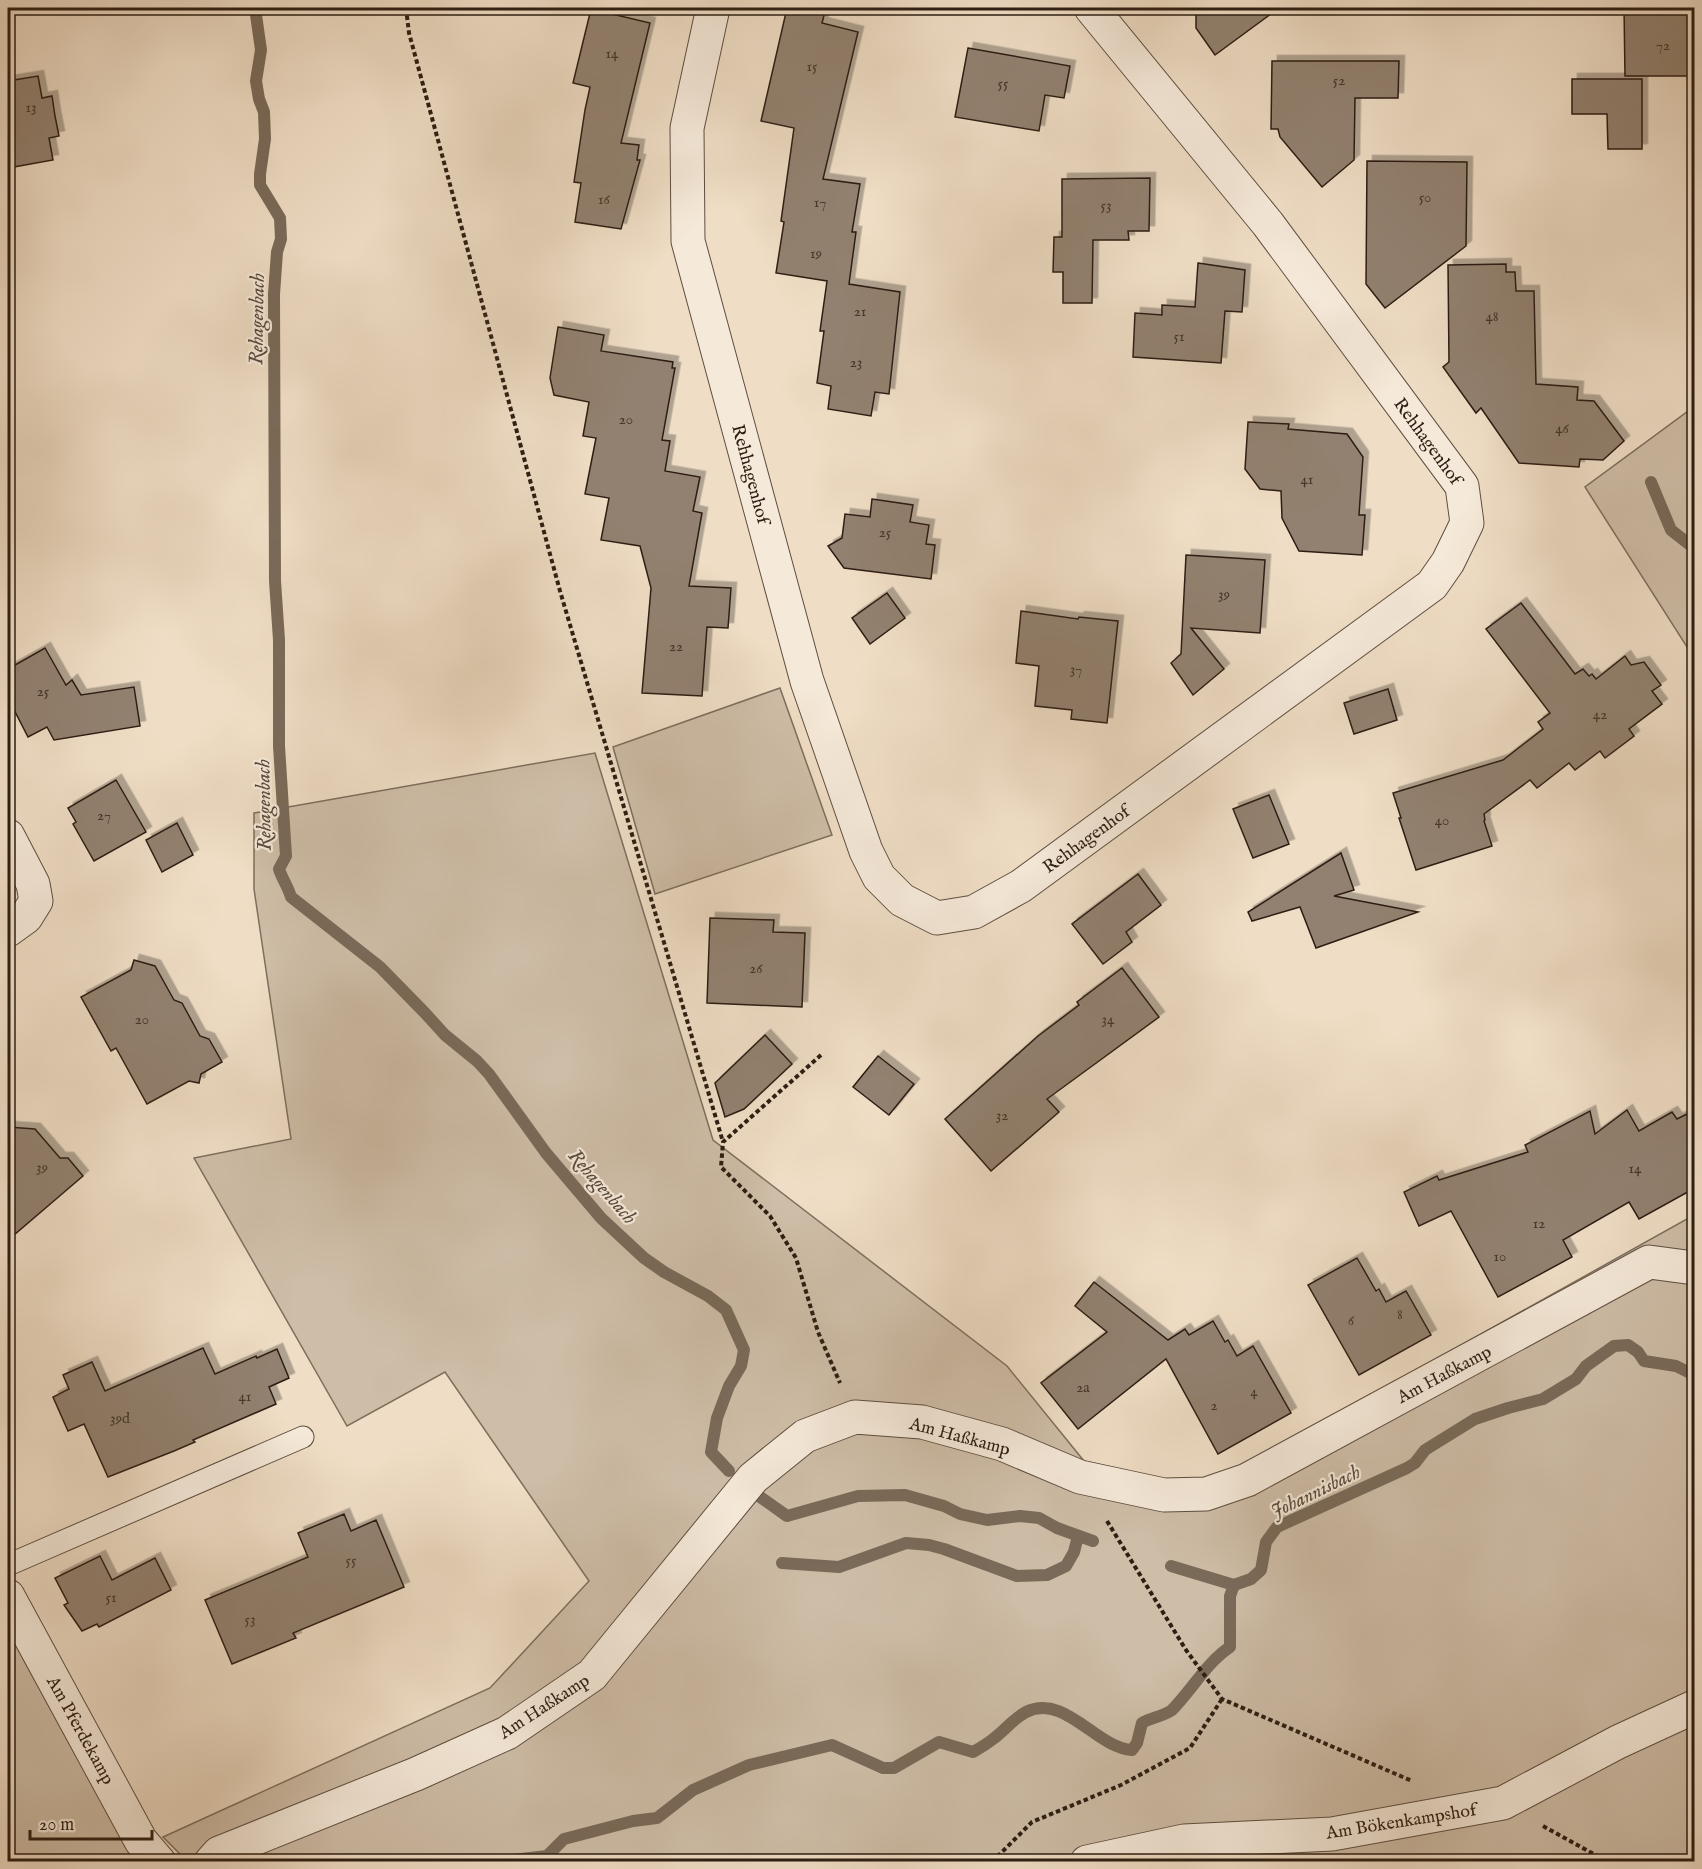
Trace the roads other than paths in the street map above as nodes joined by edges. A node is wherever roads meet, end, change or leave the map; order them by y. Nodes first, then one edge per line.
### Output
1 (713, 8) edge
2 (1091, 8) edge
3 (8, 837) edge
4 (8, 930) edge
5 (1695, 1268) edge
6 (303, 1437) dead end
7 (8, 1565) edge
8 (8, 1596) edge
9 (1695, 1707) edge
10 (159, 1862) edge
11 (211, 1862) edge
12 (1087, 1862) edge

1 - 2 street, Rehhagenhof
3 - 4 street
5 - 11 street, Am Haßkamp
6 - 7 lane
8 - 10 street, Am Pferdekamp
9 - 12 street, Am Bökenkampshof

